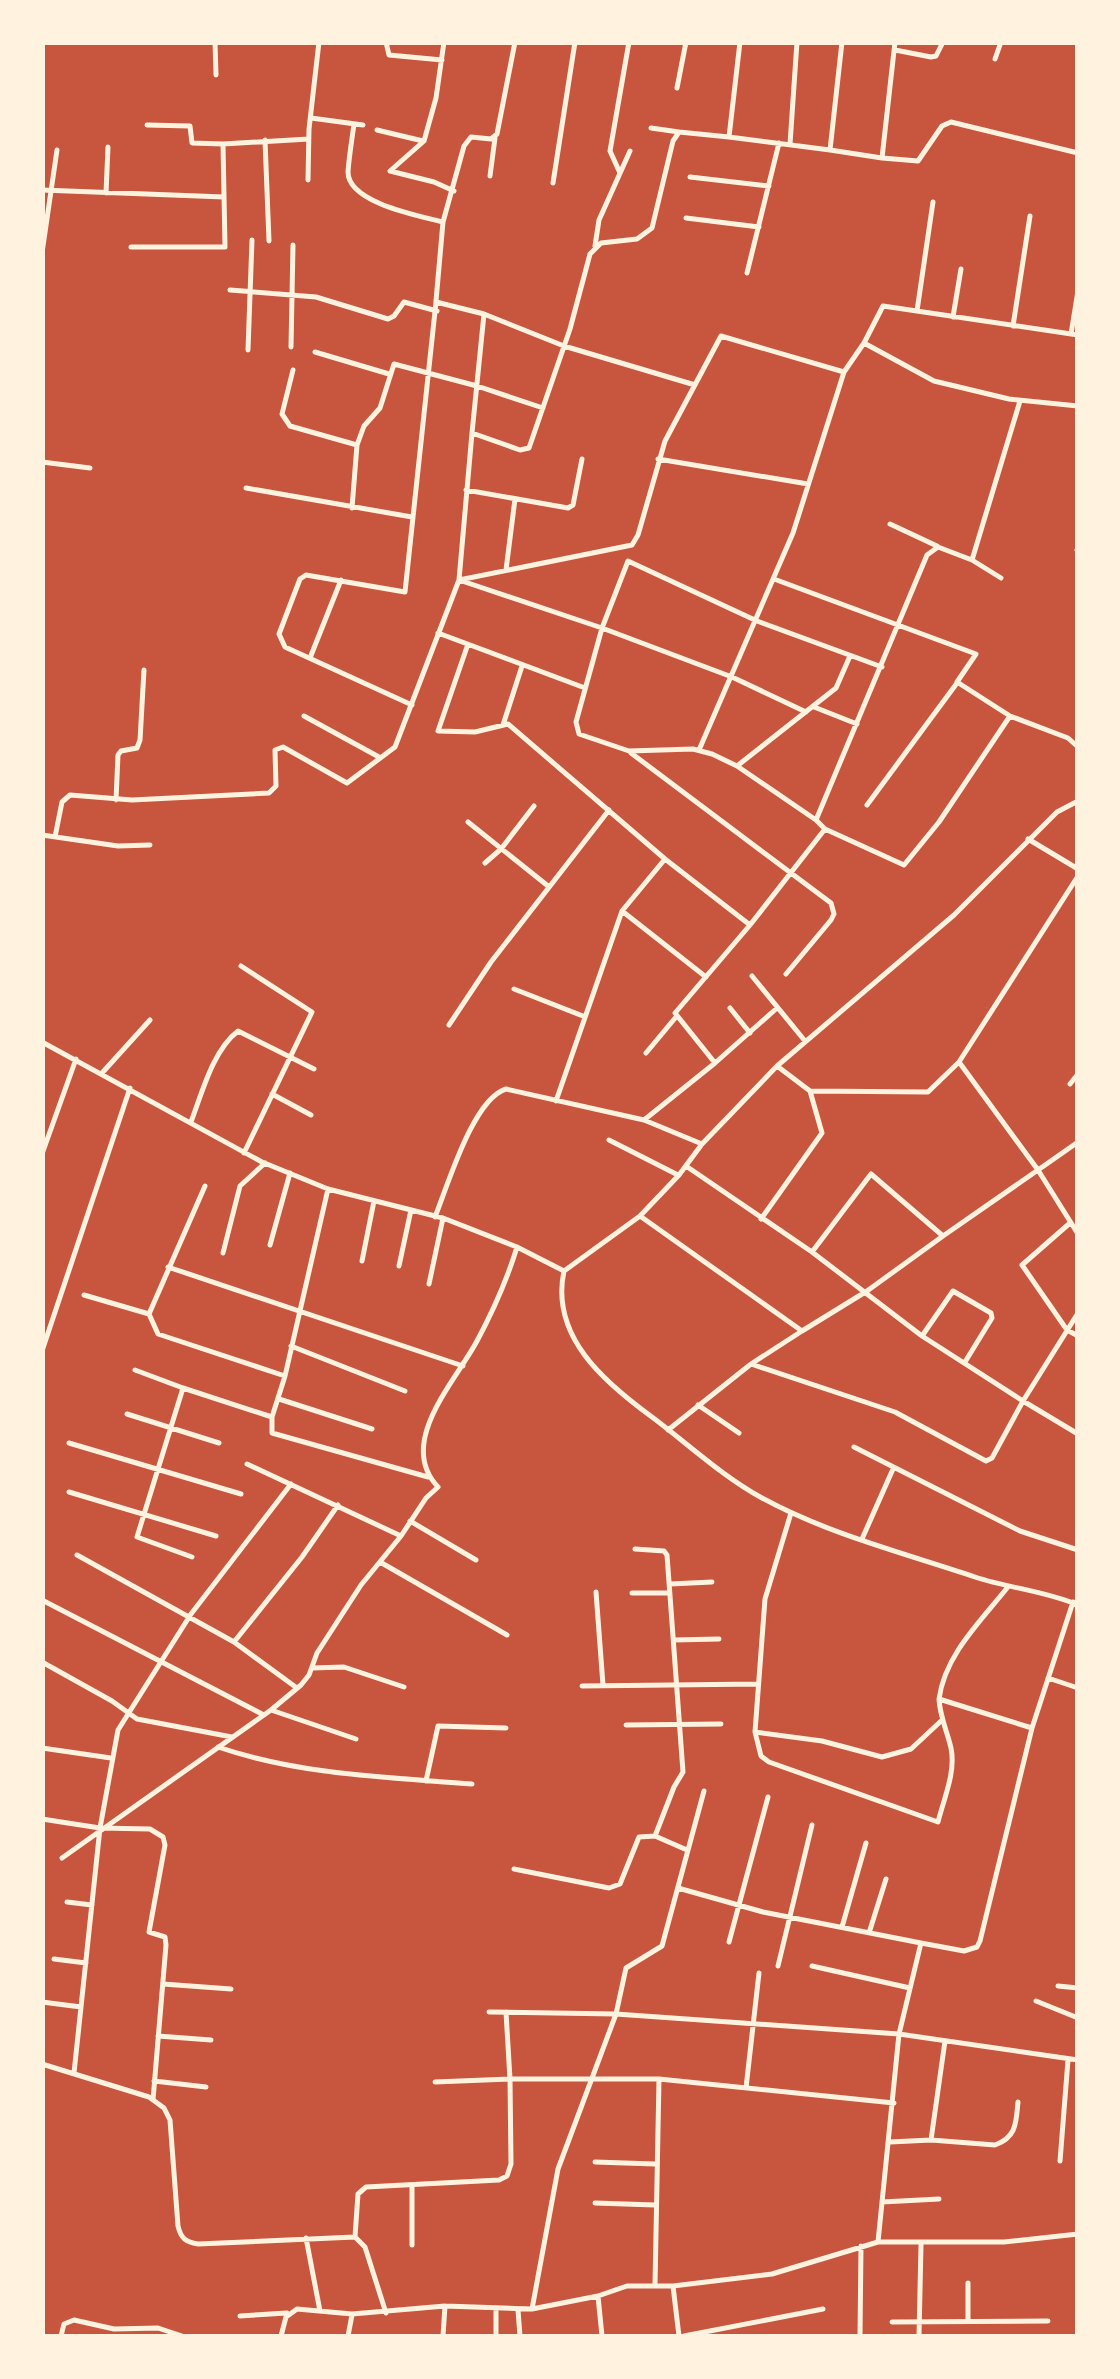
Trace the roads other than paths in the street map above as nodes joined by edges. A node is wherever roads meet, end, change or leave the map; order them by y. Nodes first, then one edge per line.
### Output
1 (215, 42) edge
2 (320, 42) edge
3 (386, 42) edge
4 (444, 42) edge
5 (515, 42) edge
6 (575, 42) edge
7 (630, 42) edge
8 (686, 42) edge
9 (740, 42) edge
10 (797, 42) edge
11 (842, 42) edge
12 (943, 42) edge
13 (1001, 42) edge
14 (895, 46) edge
15 (995, 59) dead end
16 (442, 60) junction
17 (216, 75) dead end
18 (677, 88) dead end
19 (310, 118) junction
20 (354, 124) junction
21 (147, 125) dead end
22 (364, 125) dead end
23 (651, 128) dead end
24 (377, 130) dead end
25 (679, 132) junction
26 (729, 136) junction
27 (495, 138) junction
28 (309, 139) junction
29 (265, 140) junction
30 (424, 141) junction
31 (779, 143) junction
32 (223, 144) junction
33 (790, 144) junction
34 (108, 147) dead end
35 (57, 150) dead end
36 (830, 150) junction
37 (630, 151) dead end
38 (1078, 152) edge
39 (882, 158) junction
40 (620, 173) junction
41 (490, 176) dead end
42 (690, 177) dead end
43 (308, 180) dead end
44 (553, 183) dead end
45 (769, 186) junction
46 (42, 190) edge
47 (52, 191) junction
48 (454, 191) junction
49 (106, 194) junction
50 (224, 196) junction
51 (934, 202) dead end
52 (1030, 216) dead end
53 (686, 218) dead end
54 (443, 222) junction
55 (759, 227) junction
56 (252, 240) dead end
57 (269, 242) dead end
58 (293, 245) dead end
59 (595, 246) junction
60 (131, 247) dead end
61 (43, 252) edge
62 (961, 269) dead end
63 (748, 274) dead end
64 (230, 290) dead end
65 (1078, 291) edge
66 (250, 292) junction
67 (292, 294) junction
68 (436, 302) junction
69 (437, 311) junction
70 (917, 311) junction
71 (484, 314) junction
72 (952, 317) junction
73 (1013, 326) junction
74 (1074, 334) edge
75 (864, 343) junction
76 (564, 346) junction
77 (291, 347) dead end
78 (248, 350) dead end
79 (315, 352) dead end
80 (293, 370) dead end
81 (429, 372) junction
82 (844, 372) junction
83 (389, 374) junction
84 (695, 385) junction
85 (476, 386) junction
86 (1020, 401) junction
87 (1078, 406) edge
88 (543, 408) junction
89 (472, 434) junction
90 (358, 445) junction
91 (582, 459) dead end
92 (658, 459) junction
93 (42, 462) edge
94 (90, 468) dead end
95 (809, 484) junction
96 (246, 488) dead end
97 (466, 490) junction
98 (515, 499) junction
99 (352, 508) junction
100 (412, 517) junction
101 (890, 524) dead end
102 (938, 547) junction
103 (972, 560) junction
104 (506, 570) junction
105 (1001, 578) dead end
106 (774, 579) junction
107 (341, 580) junction
108 (460, 580) junction
109 (757, 622) junction
110 (898, 626) junction
111 (602, 628) junction
112 (438, 634) junction
113 (468, 644) junction
114 (850, 656) junction
115 (310, 658) junction
116 (522, 664) junction
117 (882, 667) junction
118 (144, 670) dead end
119 (732, 677) junction
120 (958, 682) junction
121 (586, 688) junction
122 (412, 706) junction
123 (814, 707) junction
124 (806, 712) junction
125 (304, 716) dead end
126 (1010, 716) junction
127 (858, 724) junction
128 (504, 725) junction
129 (1078, 747) edge
130 (699, 750) junction
131 (629, 751) junction
132 (379, 757) junction
133 (737, 766) junction
134 (116, 800) junction
135 (1078, 800) edge
136 (867, 805) dead end
137 (534, 806) dead end
138 (609, 810) junction
139 (816, 820) junction
140 (468, 822) dead end
141 (826, 828) junction
142 (42, 835) edge
143 (55, 837) junction
144 (1028, 839) junction
145 (150, 846) dead end
146 (501, 848) junction
147 (666, 859) junction
148 (485, 864) dead end
149 (1078, 869) edge
150 (791, 872) junction
151 (1078, 876) edge
152 (548, 886) junction
153 (622, 911) junction
154 (750, 925) junction
155 (241, 966) dead end
156 (786, 974) dead end
157 (706, 976) junction
158 (752, 976) dead end
159 (514, 990) dead end
160 (730, 1008) dead end
161 (777, 1008) junction
162 (583, 1016) junction
163 (676, 1017) junction
164 (150, 1020) dead end
165 (449, 1025) dead end
166 (750, 1033) junction
167 (805, 1040) junction
168 (42, 1042) edge
169 (646, 1053) dead end
170 (291, 1056) junction
171 (76, 1059) junction
172 (959, 1062) junction
173 (715, 1063) junction
174 (777, 1066) junction
175 (314, 1068) dead end
176 (102, 1073) junction
177 (1078, 1074) edge
178 (1070, 1084) dead end
179 (130, 1088) junction
180 (810, 1091) junction
181 (272, 1094) junction
182 (556, 1102) junction
183 (311, 1114) dead end
184 (644, 1120) junction
185 (191, 1122) junction
186 (610, 1140) dead end
187 (1078, 1142) edge
188 (702, 1144) junction
189 (244, 1152) junction
190 (42, 1154) edge
191 (265, 1163) junction
192 (686, 1166) junction
193 (1038, 1170) junction
194 (290, 1173) junction
195 (680, 1175) junction
196 (205, 1186) dead end
197 (328, 1189) junction
198 (374, 1201) junction
199 (411, 1210) junction
200 (640, 1216) junction
201 (439, 1217) junction
202 (762, 1218) junction
203 (1070, 1223) junction
204 (1078, 1234) edge
205 (942, 1236) junction
206 (270, 1245) dead end
207 (517, 1248) junction
208 (223, 1252) dead end
209 (812, 1252) junction
210 (362, 1261) dead end
211 (168, 1266) junction
212 (399, 1266) dead end
213 (564, 1271) junction
214 (429, 1284) dead end
215 (866, 1292) junction
216 (84, 1295) dead end
217 (298, 1310) junction
218 (1078, 1313) edge
219 (149, 1314) junction
220 (1067, 1330) junction
221 (802, 1331) junction
222 (45, 1335) edge
223 (922, 1336) junction
224 (1078, 1336) edge
225 (291, 1346) junction
226 (42, 1350) edge
227 (965, 1362) junction
228 (751, 1364) junction
229 (463, 1366) junction
230 (135, 1370) dead end
231 (285, 1376) junction
232 (183, 1388) junction
233 (404, 1391) dead end
234 (279, 1399) junction
235 (1022, 1401) junction
236 (698, 1406) junction
237 (127, 1414) dead end
238 (272, 1417) junction
239 (173, 1428) junction
240 (372, 1430) dead end
241 (668, 1430) junction
242 (739, 1432) dead end
243 (1078, 1434) edge
244 (69, 1443) dead end
245 (219, 1443) dead end
246 (854, 1447) dead end
247 (247, 1464) dead end
248 (892, 1468) junction
249 (157, 1472) junction
250 (428, 1477) junction
251 (291, 1484) junction
252 (69, 1492) dead end
253 (242, 1494) dead end
254 (338, 1505) junction
255 (145, 1513) junction
256 (791, 1513) junction
257 (410, 1521) junction
258 (216, 1536) dead end
259 (401, 1536) junction
260 (862, 1539) junction
261 (635, 1549) dead end
262 (1078, 1550) edge
263 (77, 1555) dead end
264 (192, 1557) dead end
265 (476, 1560) dead end
266 (380, 1562) junction
267 (712, 1582) dead end
268 (670, 1584) junction
269 (1008, 1588) junction
270 (596, 1592) dead end
271 (632, 1593) dead end
272 (670, 1593) junction
273 (42, 1600) edge
274 (1075, 1603) edge
275 (189, 1618) junction
276 (508, 1635) dead end
277 (719, 1639) dead end
278 (674, 1640) junction
279 (234, 1642) junction
280 (42, 1662) edge
281 (162, 1662) junction
282 (312, 1668) junction
283 (1048, 1678) junction
284 (677, 1684) junction
285 (758, 1684) junction
286 (603, 1685) junction
287 (404, 1686) dead end
288 (582, 1686) dead end
289 (297, 1688) junction
290 (1078, 1688) edge
291 (939, 1699) junction
292 (127, 1712) junction
293 (268, 1712) junction
294 (941, 1722) junction
295 (680, 1724) junction
296 (721, 1724) dead end
297 (626, 1725) dead end
298 (506, 1728) dead end
299 (1032, 1728) junction
300 (754, 1732) junction
301 (232, 1737) junction
302 (356, 1739) dead end
303 (218, 1747) junction
304 (42, 1748) edge
305 (111, 1758) junction
306 (426, 1780) junction
307 (472, 1784) dead end
308 (704, 1790) dead end
309 (768, 1796) dead end
310 (42, 1819) edge
311 (812, 1824) dead end
312 (100, 1828) junction
313 (655, 1836) junction
314 (866, 1843) dead end
315 (687, 1850) junction
316 (62, 1858) dead end
317 (514, 1869) dead end
318 (886, 1879) dead end
319 (678, 1888) junction
320 (67, 1902) dead end
321 (92, 1905) junction
322 (740, 1905) junction
323 (788, 1916) junction
324 (842, 1927) junction
325 (869, 1933) junction
326 (730, 1942) dead end
327 (921, 1943) junction
328 (54, 1959) dead end
329 (86, 1963) junction
330 (778, 1966) dead end
331 (812, 1966) dead end
332 (759, 1973) dead end
333 (163, 1984) junction
334 (1058, 1986) dead end
335 (910, 1988) junction
336 (1078, 1988) edge
337 (231, 1989) dead end
338 (1036, 2001) dead end
339 (42, 2002) edge
340 (81, 2007) junction
341 (489, 2012) dead end
342 (506, 2012) junction
343 (616, 2014) junction
344 (1078, 2018) edge
345 (753, 2024) junction
346 (899, 2034) junction
347 (158, 2036) junction
348 (211, 2040) dead end
349 (945, 2040) junction
350 (1068, 2059) junction
351 (1078, 2060) edge
352 (42, 2064) edge
353 (74, 2073) junction
354 (594, 2078) junction
355 (659, 2078) junction
356 (510, 2080) junction
357 (154, 2081) junction
358 (435, 2082) dead end
359 (206, 2087) dead end
360 (746, 2088) junction
361 (153, 2100) junction
362 (1018, 2102) dead end
363 (894, 2103) junction
364 (931, 2140) junction
365 (890, 2142) junction
366 (1060, 2161) dead end
367 (594, 2162) dead end
368 (655, 2164) junction
369 (412, 2187) junction
370 (938, 2199) dead end
371 (882, 2202) junction
372 (595, 2204) dead end
373 (655, 2205) junction
374 (1078, 2234) edge
375 (356, 2237) junction
376 (306, 2238) junction
377 (878, 2242) junction
378 (920, 2244) junction
379 (412, 2245) dead end
380 (860, 2246) junction
381 (968, 2283) dead end
382 (655, 2286) junction
383 (673, 2286) junction
384 (598, 2296) junction
385 (446, 2306) junction
386 (496, 2308) junction
387 (518, 2308) junction
388 (532, 2309) junction
389 (823, 2309) dead end
390 (320, 2311) junction
391 (290, 2313) junction
392 (386, 2313) junction
393 (352, 2314) junction
394 (240, 2316) dead end
395 (919, 2321) junction
396 (968, 2321) junction
397 (1048, 2321) dead end
398 (892, 2322) dead end
399 (61, 2336) edge
400 (182, 2336) edge
401 (281, 2336) edge
402 (348, 2336) edge
403 (443, 2336) edge
404 (496, 2336) edge
405 (520, 2336) edge
406 (602, 2336) edge
407 (681, 2336) edge
408 (860, 2336) edge
409 (919, 2336) edge

1 - 17 street
2 - 19 street
3 - 16 street
4 - 16 street
5 - 27 street
6 - 44 street
7 - 40 street
8 - 18 street
9 - 26 street
10 - 33 street
11 - 36 street
12 - 14 street
13 - 15 street
14 - 39 street
16 - 30 street
19 - 20 street
19 - 28 street
20 - 22 street
20 - 54 street
21 - 32 street
23 - 25 street
24 - 30 street
25 - 26 street
25 - 59 street
26 - 31 street
27 - 41 street
27 - 48 street
28 - 29 street
28 - 43 street
29 - 32 street
29 - 57 street
30 - 48 street
31 - 33 street
31 - 45 street
32 - 50 street
33 - 36 street
34 - 49 street
35 - 47 street
36 - 39 street
37 - 40 street
38 - 39 street
40 - 59 street
42 - 45 street
45 - 55 street
46 - 47 street
47 - 49 street
47 - 61 street
48 - 54 street
49 - 50 street
50 - 60 street
51 - 70 street
52 - 73 street
53 - 55 street
54 - 68 street
55 - 63 street
56 - 66 street
58 - 67 street
59 - 76 street
62 - 72 street
64 - 66 street
65 - 74 street
66 - 67 street
66 - 78 street
67 - 69 street
67 - 77 street
68 - 69 street
68 - 71 street
69 - 81 street
70 - 72 street
70 - 75 street
71 - 76 street
71 - 85 street
72 - 73 street
73 - 74 street
75 - 82 street
75 - 86 street
76 - 84 street
76 - 88 street
79 - 83 street
80 - 90 street
81 - 83 street
81 - 85 street
81 - 100 street
82 - 84 street
82 - 95 street
83 - 90 street
84 - 92 street
85 - 88 street
85 - 89 street
86 - 87 street
86 - 103 street
88 - 89 street
89 - 97 street
90 - 99 street
91 - 98 street
92 - 95 street
92 - 104 street
93 - 94 street
95 - 106 street
96 - 99 street
97 - 98 street
97 - 108 street
98 - 104 street
99 - 100 street
100 - 107 street
101 - 102 street
102 - 103 street
102 - 110 street
103 - 105 street
104 - 108 street
106 - 109 street
106 - 110 street
107 - 115 street
107 - 115 street
108 - 111 street
108 - 112 street
109 - 111 street
109 - 114 street
109 - 119 street
110 - 117 street
110 - 120 street
111 - 119 street
111 - 121 street
112 - 113 street
112 - 122 street
113 - 116 street
113 - 128 street
114 - 117 street
114 - 123 street
115 - 122 street
116 - 121 street
116 - 128 street
117 - 127 street
118 - 134 street
119 - 124 street
119 - 130 street
120 - 126 street
120 - 136 street
121 - 131 street
122 - 132 street
123 - 124 street
123 - 127 street
124 - 133 street
125 - 132 street
126 - 129 street
126 - 141 street
127 - 139 street
128 - 138 street
130 - 131 street
130 - 133 street
131 - 150 street
132 - 134 street
133 - 139 street
134 - 143 street
135 - 144 street
137 - 146 street
138 - 147 street
138 - 152 street
139 - 141 street
140 - 146 street
141 - 150 street
142 - 143 street
143 - 145 street
144 - 149 street
144 - 167 street
146 - 148 street
146 - 152 street
147 - 153 street
147 - 154 street
150 - 154 street
150 - 156 street
151 - 172 street
152 - 165 street
153 - 157 street
153 - 162 street
154 - 157 street
155 - 170 street
157 - 163 street
158 - 161 street
159 - 162 street
160 - 166 street
161 - 166 street
161 - 167 street
162 - 182 street
163 - 169 street
163 - 173 street
164 - 176 street
166 - 173 street
167 - 174 street
168 - 171 street
170 - 175 street
170 - 181 street
170 - 185 street
171 - 176 street
171 - 190 street
172 - 180 street
172 - 193 street
173 - 184 street
174 - 180 street
174 - 188 street
176 - 179 street
177 - 178 street
179 - 185 street
179 - 222 street
180 - 202 street
181 - 183 street
181 - 189 street
182 - 184 street
182 - 201 street
184 - 188 street
185 - 189 street
186 - 195 street
187 - 193 street
188 - 192 street
189 - 191 street
191 - 194 street
191 - 208 street
192 - 195 street
192 - 202 street
193 - 203 street
193 - 205 street
194 - 197 street
194 - 206 street
195 - 200 street
196 - 211 street
197 - 198 street
197 - 217 street
198 - 199 street
198 - 210 street
199 - 201 street
199 - 212 street
200 - 213 street
200 - 221 street
201 - 207 street
201 - 214 street
202 - 209 street
203 - 204 street
203 - 220 street
205 - 209 street
205 - 215 street
207 - 213 street
207 - 229 street
209 - 215 street
211 - 217 street
211 - 219 street
213 - 241 street
215 - 221 street
215 - 223 street
216 - 219 street
217 - 225 street
217 - 229 street
218 - 220 street
219 - 231 street
220 - 224 street
220 - 235 street
221 - 228 street
222 - 226 street
223 - 227 street
223 - 227 street
225 - 231 street
225 - 233 street
227 - 235 street
228 - 235 street
228 - 236 street
229 - 250 street
230 - 232 street
231 - 234 street
232 - 238 street
232 - 239 street
234 - 238 street
234 - 240 street
235 - 243 street
236 - 241 street
236 - 242 street
237 - 239 street
238 - 250 street
239 - 245 street
239 - 249 street
241 - 256 street
244 - 249 street
246 - 248 street
247 - 251 street
248 - 260 street
248 - 262 street
249 - 253 street
249 - 255 street
250 - 257 street
251 - 254 street
251 - 275 street
252 - 255 street
254 - 259 street
254 - 279 street
255 - 258 street
255 - 264 street
256 - 260 street
256 - 285 street
257 - 259 street
257 - 265 street
259 - 266 street
260 - 269 street
261 - 268 street
263 - 275 street
266 - 276 street
266 - 282 street
267 - 268 street
268 - 272 street
269 - 274 street
269 - 291 street
270 - 286 street
271 - 272 street
272 - 278 street
273 - 281 street
274 - 283 street
275 - 279 street
275 - 281 street
277 - 278 street
278 - 284 street
279 - 289 street
280 - 292 street
281 - 292 street
281 - 293 street
282 - 287 street
282 - 289 street
283 - 290 street
283 - 299 street
284 - 285 street
284 - 286 street
284 - 295 street
285 - 300 street
286 - 288 street
289 - 293 street
291 - 294 street
291 - 299 street
292 - 301 street
292 - 305 street
293 - 301 street
293 - 302 street
294 - 300 street
294 - 300 street
295 - 296 street
295 - 297 street
295 - 313 street
298 - 306 street
299 - 327 street
301 - 303 street
303 - 306 street
303 - 312 street
304 - 305 street
305 - 312 street
306 - 307 street
308 - 315 street
309 - 322 street
310 - 312 street
311 - 323 street
312 - 316 street
312 - 321 street
312 - 333 street
313 - 315 street
313 - 317 street
314 - 324 street
315 - 319 street
318 - 325 street
319 - 322 street
319 - 343 street
320 - 321 street
321 - 329 street
322 - 323 street
322 - 326 street
323 - 324 street
323 - 330 street
324 - 325 street
325 - 327 street
327 - 335 street
328 - 329 street
329 - 340 street
331 - 335 street
332 - 345 street
333 - 337 street
333 - 347 street
334 - 336 street
335 - 346 street
338 - 344 street
339 - 340 street
340 - 353 street
341 - 342 street
342 - 343 street
342 - 356 street
343 - 345 street
343 - 354 street
345 - 346 street
345 - 360 street
346 - 349 street
346 - 363 street
347 - 348 street
347 - 357 street
349 - 350 street
349 - 364 street
350 - 351 street
350 - 366 street
352 - 353 street
353 - 361 street
354 - 355 street
354 - 356 street
354 - 388 street
355 - 360 street
355 - 368 street
356 - 358 street
356 - 369 street
357 - 359 street
357 - 361 street
360 - 363 street
361 - 376 street
362 - 364 street
363 - 365 street
364 - 365 street
365 - 371 street
367 - 368 street
368 - 373 street
369 - 375 street
369 - 379 street
370 - 371 street
371 - 377 street
372 - 373 street
373 - 382 street
374 - 378 street
375 - 376 street
375 - 392 street
376 - 390 street
377 - 378 street
377 - 380 street
378 - 395 street
380 - 383 street
380 - 408 street
381 - 396 street
382 - 383 street
382 - 384 street
383 - 407 street
384 - 388 street
384 - 406 street
385 - 386 street
385 - 392 street
385 - 403 street
386 - 387 street
386 - 404 street
387 - 388 street
387 - 405 street
389 - 407 street
390 - 391 street
390 - 393 street
391 - 394 street
391 - 401 street
392 - 393 street
393 - 402 street
395 - 396 street
395 - 398 street
395 - 409 street
396 - 397 street
399 - 400 street

